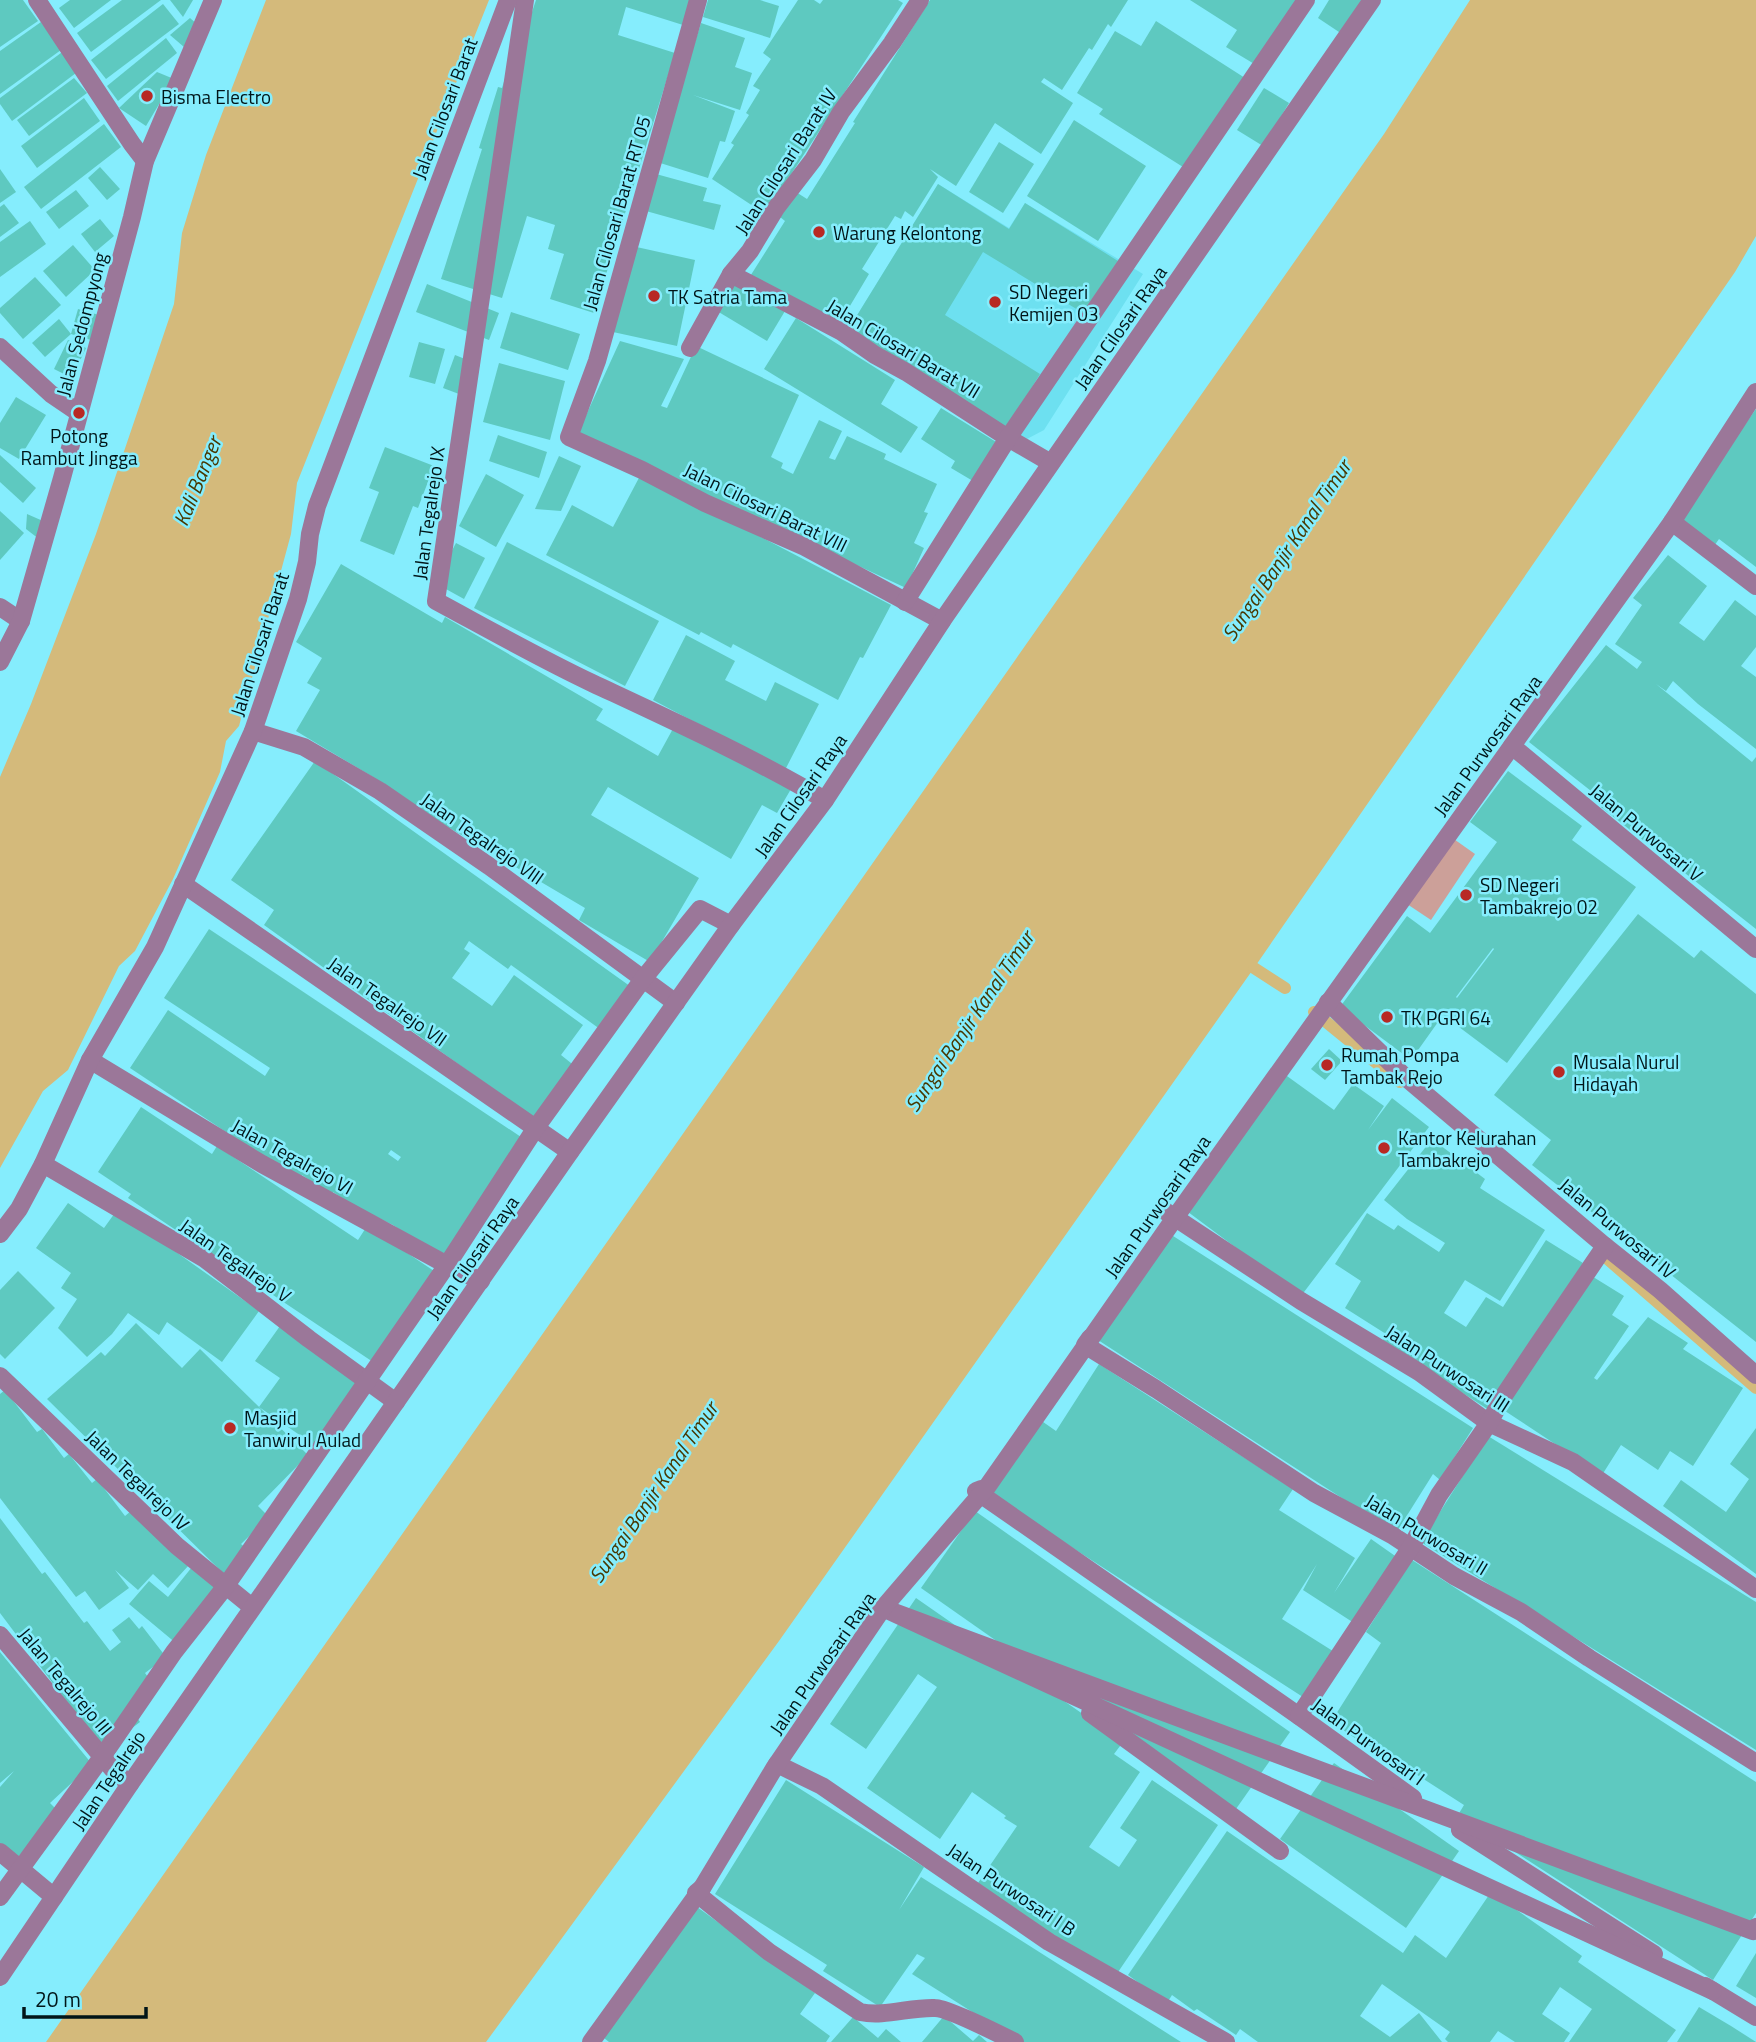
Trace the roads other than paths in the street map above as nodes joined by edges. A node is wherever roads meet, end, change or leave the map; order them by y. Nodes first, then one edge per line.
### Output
1 (37, 0) edge
2 (213, 0) edge
3 (508, 0) edge
4 (525, 0) edge
5 (698, 0) edge
6 (920, 0) edge
7 (1306, 0) edge
8 (1372, 0) edge
9 (145, 161) junction
10 (731, 274) junction
11 (0, 347) edge
12 (690, 348) dead end
13 (1756, 392) edge
14 (79, 412) junction
15 (569, 437) joint
16 (1009, 438) junction
17 (1051, 463) junction
18 (1672, 522) junction
19 (1756, 586) edge
20 (905, 602) junction
21 (0, 607) edge
22 (21, 621) junction
23 (942, 621) junction
24 (0, 662) edge
25 (253, 731) junction
26 (1512, 746) junction
27 (825, 800) junction
28 (183, 884) junction
29 (731, 925) junction
30 (1756, 948) edge
31 (643, 979) junction
32 (1328, 1002) junction
33 (676, 1003) junction
34 (90, 1060) junction
35 (535, 1129) junction
36 (570, 1152) junction
37 (43, 1164) junction
38 (1179, 1212) junction
39 (0, 1234) edge
40 (1604, 1247) junction
41 (447, 1265) junction
42 (481, 1281) junction
43 (1090, 1338) junction
44 (1756, 1375) edge
45 (0, 1376) edge
46 (368, 1381) junction
47 (396, 1402) junction
48 (1489, 1423) junction
49 (987, 1487) junction
50 (1411, 1548) junction
51 (225, 1587) junction
52 (1756, 1589) edge
53 (252, 1607) junction
54 (883, 1608) junction
55 (0, 1635) edge
56 (1299, 1716) junction
57 (102, 1757) junction
58 (1756, 1763) edge
59 (777, 1764) junction
60 (130, 1784) junction
61 (1280, 1850) dead end
62 (0, 1852) edge
63 (20, 1868) junction
64 (702, 1888) junction
65 (54, 1897) junction
66 (0, 1898) edge
67 (1756, 1927) edge
68 (0, 1977) edge
69 (1713, 1991) junction
70 (1756, 2017) edge
71 (595, 2041) edge
72 (1016, 2042) edge
73 (1226, 2042) edge

1 - 9 street
2 - 9 street, Jalan Sedompyong
3 - 25 street, Jalan Cilosari Barat
4 - 27 street, Jalan Tegalrejo IX
5 - 15 street, Jalan Cilosari Barat RT 05
6 - 10 street, Jalan Cilosari Barat IV
7 - 16 street
8 - 17 street, Jalan Cilosari Raya
9 - 14 street, Jalan Sedompyong
10 - 12 street, Jalan Cilosari Barat IV
10 - 16 street, Jalan Cilosari Barat VII
11 - 14 street
13 - 18 street, Jalan Purwosari Raya
14 - 22 street, Jalan Sedompyong
15 - 20 street, Jalan Cilosari Barat VIII
16 - 17 street, Jalan Cilosari Barat VII
16 - 20 street
17 - 23 street, Jalan Cilosari Raya
18 - 19 street
18 - 26 street, Jalan Purwosari Raya
20 - 23 street, Jalan Cilosari Barat VIII
21 - 22 street
22 - 24 street, Jalan Sedompyong
23 - 27 street, Jalan Cilosari Raya
25 - 28 street, Jalan Cilosari Barat
25 - 31 street, Jalan Tegalrejo VIII
26 - 30 street, Jalan Purwosari V
26 - 32 street, Jalan Purwosari Raya
27 - 29 street, Jalan Cilosari Raya
28 - 34 street, Jalan Cilosari Barat
28 - 35 street, Jalan Tegalrejo VII
29 - 31 street
29 - 33 street, Jalan Cilosari Raya
31 - 33 street, Jalan Tegalrejo VIII
31 - 35 street
32 - 38 street, Jalan Purwosari Raya
32 - 40 street, Jalan Purwosari IV
33 - 36 street, Jalan Cilosari Raya
34 - 37 street, Jalan Cilosari Barat
34 - 41 street, Jalan Tegalrejo VI
35 - 36 street, Jalan Tegalrejo VII
35 - 41 street
36 - 42 street, Jalan Cilosari Raya
37 - 39 street, Jalan Cilosari Barat
37 - 46 street, Jalan Tegalrejo V
38 - 43 street, Jalan Purwosari Raya
38 - 48 street, Jalan Purwosari III
40 - 44 street, Jalan Purwosari IV
40 - 48 street
41 - 42 street, Jalan Tegalrejo VI
41 - 46 street
42 - 47 street, Jalan Cilosari Raya
43 - 49 street, Jalan Purwosari Raya
43 - 50 street, Jalan Purwosari II
45 - 51 street, Jalan Tegalrejo IV
46 - 47 street, Jalan Tegalrejo V
46 - 51 street
47 - 53 street, Jalan Cilosari Raya
48 - 50 street
48 - 52 street, Jalan Purwosari III
49 - 54 street, Jalan Purwosari Raya
49 - 56 street, Jalan Purwosari I
50 - 56 street
50 - 58 street, Jalan Purwosari II
51 - 53 street, Jalan Tegalrejo IV
51 - 57 street
53 - 60 street, Jalan Tegalrejo
54 - 59 street, Jalan Purwosari Raya
54 - 61 street
54 - 67 street
54 - 69 street
55 - 57 street, Jalan Tegalrejo III
56 - 69 street, Jalan Purwosari I
57 - 60 street, Jalan Tegalrejo III
57 - 63 street
59 - 64 street, Jalan Purwosari Raya
59 - 73 street, Jalan Purwosari I B
60 - 65 street, Jalan Tegalrejo
62 - 63 street
63 - 65 street
63 - 66 street
64 - 71 street, Jalan Purwosari Raya
64 - 72 street
65 - 68 street, Jalan Tegalrejo
69 - 70 street, Jalan Purwosari I

